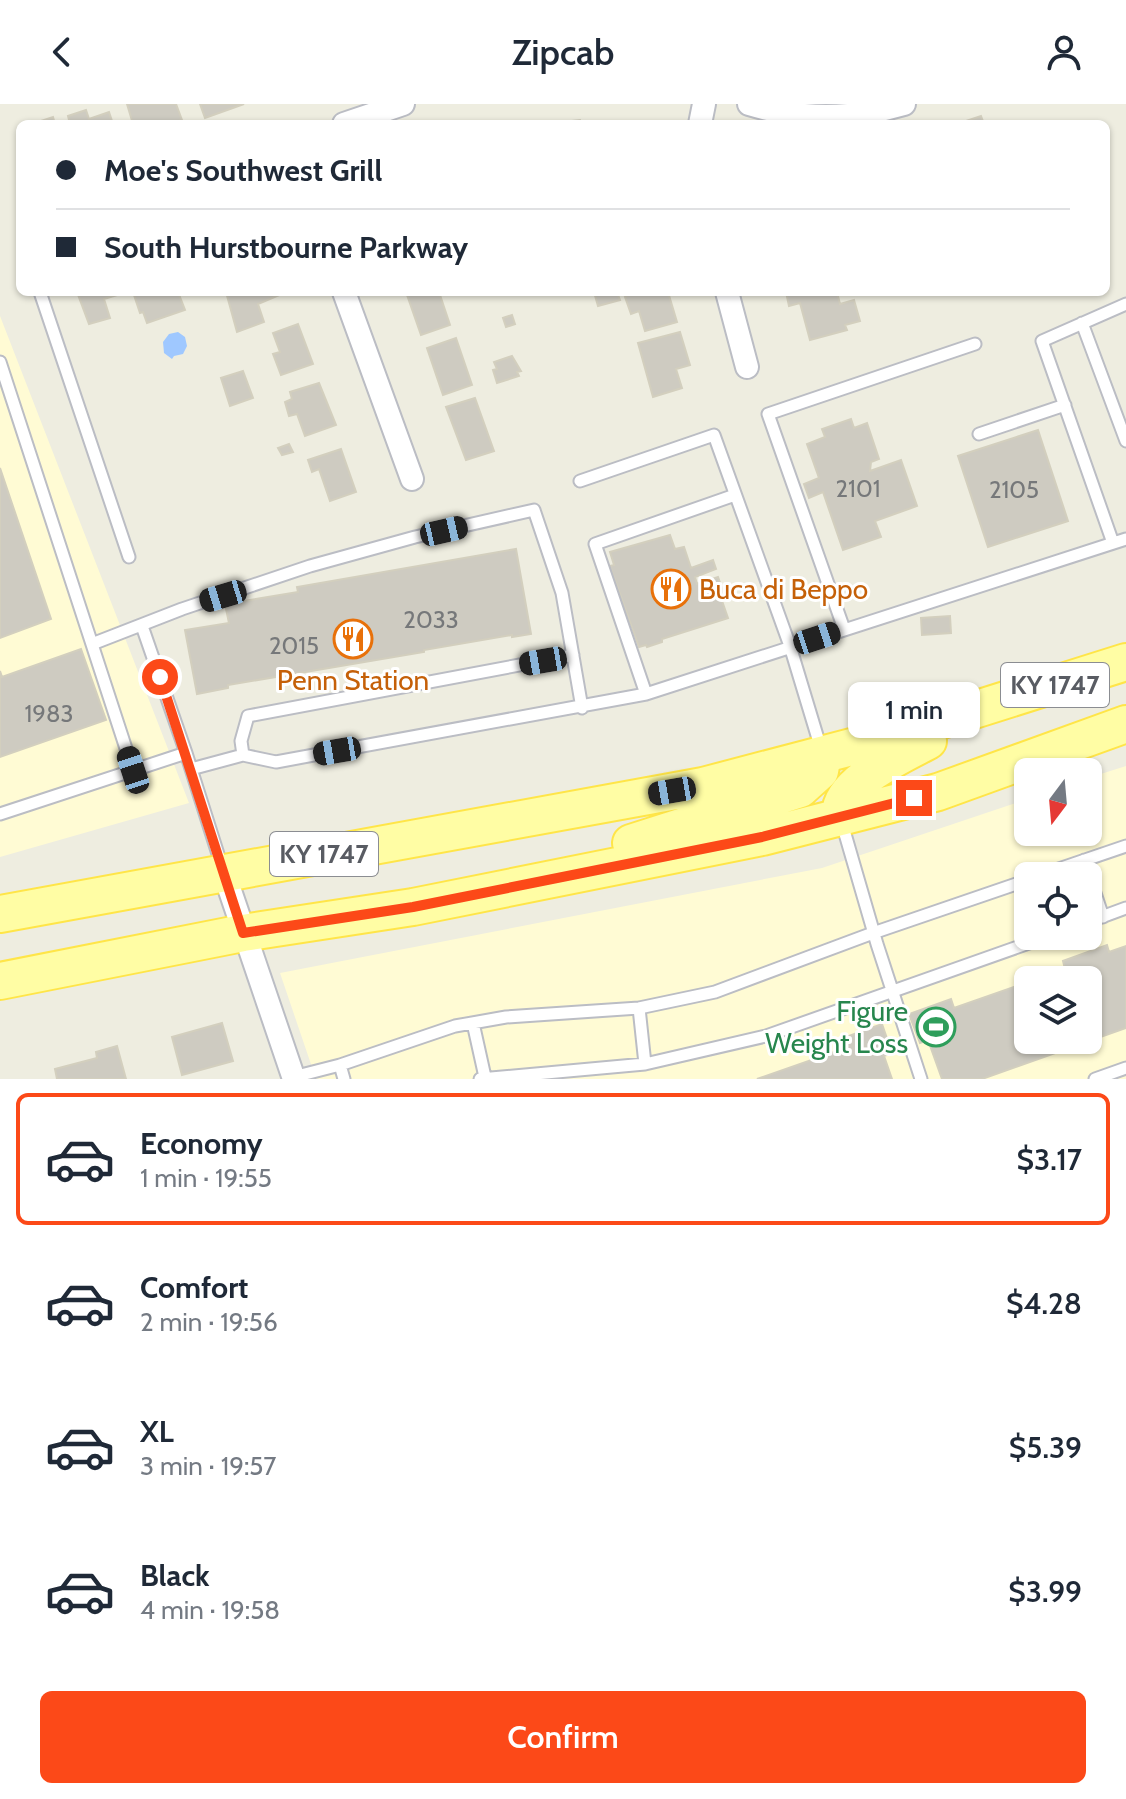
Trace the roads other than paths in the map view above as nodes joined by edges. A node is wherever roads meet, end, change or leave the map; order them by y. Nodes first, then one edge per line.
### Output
1 (403, 104) edge
2 (749, 104) edge
3 (904, 104) edge
4 (356, 120) edge
5 (41, 296) edge
6 (345, 296) edge
7 (728, 296) edge
8 (1126, 304) edge
9 (1082, 323) junction
10 (975, 344) dead end
11 (0, 362) edge
12 (747, 367) dead end
13 (1065, 405) junction
14 (979, 434) dead end
15 (1126, 441) edge
16 (412, 479) dead end
17 (580, 481) dead end
18 (735, 495) junction
19 (1126, 539) edge
20 (1113, 543) junction
21 (129, 557) dead end
22 (142, 626) junction
23 (844, 629) junction
24 (92, 644) junction
25 (790, 646) junction
26 (573, 655) junction
27 (1126, 662) edge
28 (646, 694) junction
29 (582, 708) junction
30 (985, 708) junction
31 (1126, 724) edge
32 (186, 753) junction
33 (243, 755) junction
34 (823, 755) junction
35 (191, 769) junction
36 (133, 770) junction
37 (0, 814) edge
38 (841, 817) junction
39 (1126, 846) edge
40 (1084, 860) junction
41 (1078, 862) edge
42 (224, 873) junction
43 (1014, 885) edge
44 (474, 893) junction
45 (1126, 908) edge
46 (0, 914) edge
47 (1103, 917) joint
48 (243, 933) junction
49 (873, 933) junction
50 (1014, 949) edge
51 (0, 981) edge
52 (893, 993) junction
53 (639, 1008) junction
54 (473, 1023) junction
55 (645, 1064) junction
56 (340, 1065) junction
57 (1126, 1068) edge
58 (294, 1078) edge
59 (483, 1078) edge
60 (344, 1079) edge
61 (921, 1079) edge
62 (1095, 1079) edge

1 - 4 street
2 - 3 street
5 - 21 lane
6 - 16 street
7 - 12 street
8 - 9 lane
9 - 13 lane
9 - 15 lane
10 - 23 lane
11 - 24 lane
13 - 14 lane
13 - 20 lane
17 - 18 lane
18 - 25 lane
18 - 28 lane
19 - 20 lane
20 - 23 lane
22 - 24 lane
22 - 26 lane
22 - 32 lane
23 - 25 lane
24 - 36 lane
25 - 28 lane
25 - 34 lane
26 - 29 lane
26 - 33 lane
27 - 30 main road, KY 1747
28 - 29 lane
29 - 33 lane
30 - 34 main road, KY 1747
30 - 38 main road
31 - 38 main road, KY 1747
32 - 35 lane
32 - 36 lane
33 - 35 lane
34 - 42 main road, KY 1747
34 - 44 main road
35 - 42 lane
36 - 37 lane
38 - 44 main road, KY 1747
38 - 49 lane
39 - 40 lane
40 - 41 lane
40 - 47 lane
42 - 46 main road, KY 1747
42 - 48 street
43 - 49 lane
44 - 48 main road, KY 1747
45 - 47 lane
48 - 51 main road, KY 1747
48 - 58 street
49 - 52 lane
49 - 53 lane
50 - 52 lane
52 - 55 lane
52 - 61 lane
53 - 54 lane
53 - 55 lane
54 - 56 lane
54 - 59 lane
55 - 59 lane
56 - 58 lane
56 - 60 lane
57 - 62 lane

